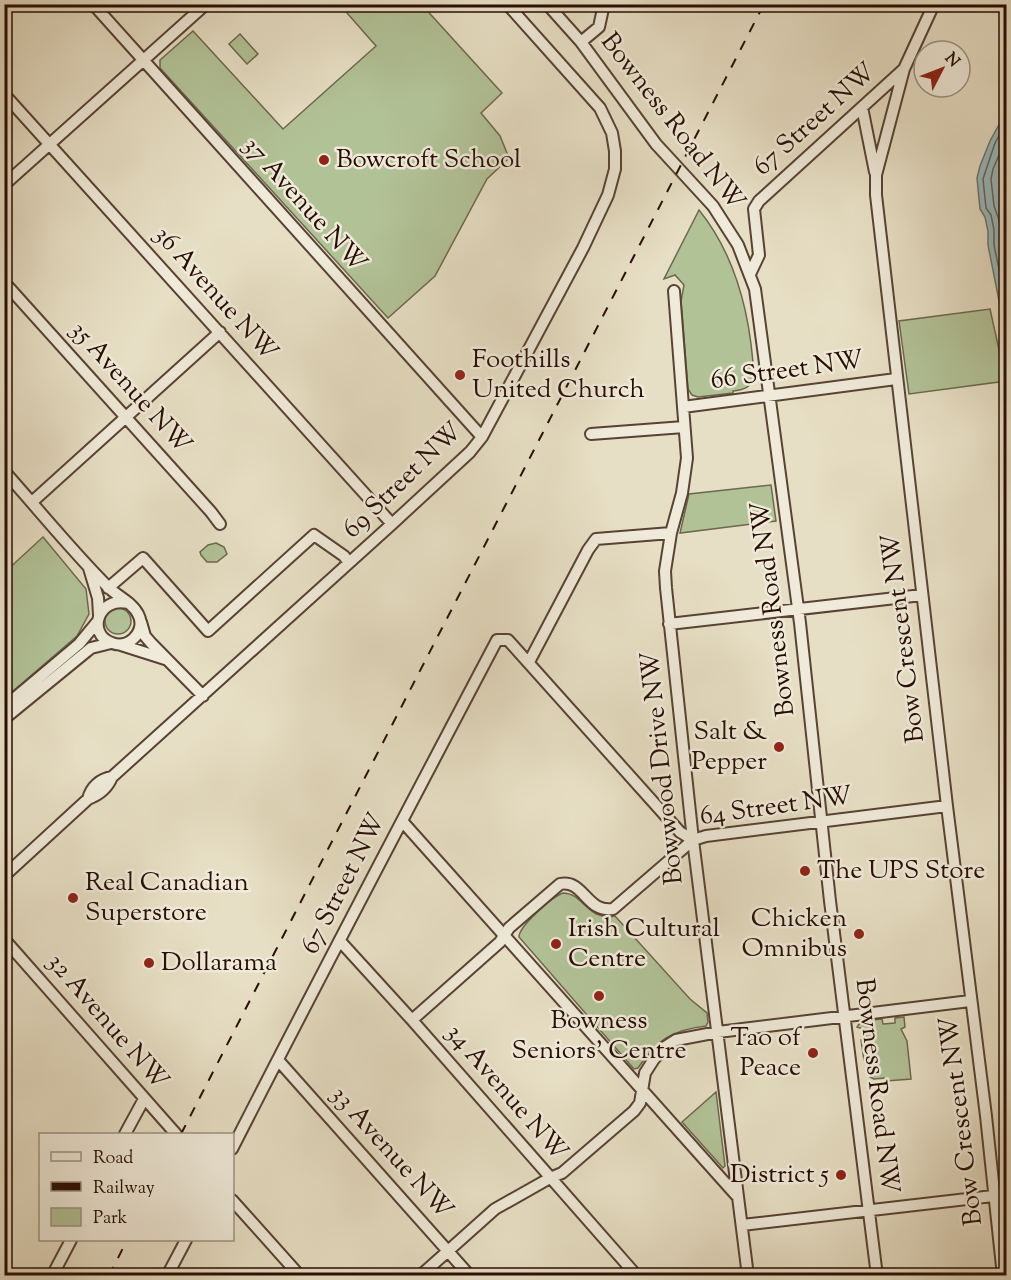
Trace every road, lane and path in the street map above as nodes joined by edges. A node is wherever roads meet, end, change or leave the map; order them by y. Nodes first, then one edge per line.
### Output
1 (93, 4) edge
2 (206, 4) edge
3 (507, 4) edge
4 (547, 4) edge
5 (604, 4) edge
6 (934, 4) edge
7 (580, 42) junction
8 (144, 61) junction
9 (904, 69) junction
10 (4, 94) edge
11 (862, 107) junction
12 (613, 142) joint
13 (50, 144) junction
14 (876, 175) junction
15 (4, 185) edge
16 (750, 274) junction
17 (4, 282) edge
18 (674, 291) dead end
19 (220, 332) junction
20 (896, 379) junction
21 (770, 396) junction
22 (683, 407) junction
23 (126, 417) junction
24 (684, 427) junction
25 (591, 434) dead end
26 (482, 437) junction
27 (4, 471) edge
28 (32, 501) junction
29 (220, 524) dead end
30 (392, 524) junction
31 (671, 533) junction
32 (349, 563) junction
33 (88, 565) junction
34 (108, 588) junction
35 (922, 595) junction
36 (128, 603) junction
37 (798, 608) junction
38 (98, 618) junction
39 (140, 618) junction
40 (669, 624) junction
41 (114, 644) junction
42 (165, 658) junction
43 (529, 662) junction
44 (203, 696) junction
45 (4, 707) edge
46 (4, 719) edge
47 (947, 806) junction
48 (402, 821) junction
49 (821, 822) junction
50 (693, 840) junction
51 (4, 876) edge
52 (504, 936) junction
53 (4, 939) edge
54 (340, 941) junction
55 (970, 1001) junction
56 (845, 1016) junction
57 (412, 1020) junction
58 (718, 1032) junction
59 (278, 1060) junction
60 (642, 1090) junction
61 (144, 1099) junction
62 (126, 1133) edge
63 (175, 1133) edge
64 (234, 1145) edge
65 (550, 1178) junction
66 (736, 1194) junction
67 (993, 1196) junction
68 (234, 1202) edge
69 (870, 1210) junction
70 (742, 1225) junction
71 (70, 1241) edge
72 (185, 1241) edge
73 (448, 1251) junction
74 (52, 1275) edge
75 (167, 1275) edge
76 (300, 1275) edge
77 (420, 1275) edge
78 (470, 1275) edge
79 (637, 1275) edge
80 (748, 1275) edge
81 (877, 1275) edge
82 (1003, 1275) edge

1 - 8 street, 37 Avenue NW
2 - 8 street
3 - 12 street, Bowness Road NW
4 - 7 street, Bowness Road NW
5 - 7 street
6 - 9 street, Bow Crescent NW
7 - 16 street, Bowness Road NW
8 - 13 street
8 - 26 street, 37 Avenue NW
9 - 11 street, 67 Street NW
9 - 14 street, Bow Crescent NW
10 - 13 street, 36 Avenue NW
11 - 14 street
11 - 16 street, 67 Street NW
12 - 26 street, 69 Street NW
13 - 15 street
13 - 19 street, 36 Avenue NW
14 - 20 street, Bow Crescent NW
16 - 21 street, Bowness Road NW
17 - 23 street, 35 Avenue NW
18 - 22 street, Bowwood Drive NW
19 - 23 street
19 - 30 street, 36 Avenue NW
20 - 21 street, 66 Street NW
20 - 35 street, Bow Crescent NW
21 - 22 street, 66 Street NW
21 - 37 street, Bowness Road NW
22 - 24 street, Bowwood Drive NW
23 - 28 street
23 - 29 street, 35 Avenue NW
24 - 25 street
24 - 31 street, Bowwood Drive NW
26 - 30 street, 69 Street NW
27 - 28 street
28 - 33 street
30 - 32 street, 69 Street NW
31 - 40 street, Bowwood Drive NW
31 - 43 street
32 - 34 street
32 - 44 street, 69 Street NW
33 - 34 street
33 - 38 street
34 - 36 street
35 - 37 street
35 - 47 street, Bow Crescent NW
36 - 38 street
36 - 39 street
37 - 40 street
37 - 49 street, Bowness Road NW
38 - 41 street
38 - 45 street
39 - 41 street
39 - 42 street
40 - 50 street, Bowwood Drive NW
41 - 42 street
41 - 46 street
42 - 44 street
43 - 48 street, 67 Street NW
43 - 50 street
44 - 51 street, 69 Street NW
47 - 49 street, 64 Street NW
47 - 55 street, Bow Crescent NW
48 - 52 street
48 - 54 street, 67 Street NW
49 - 50 street, 64 Street NW
49 - 56 street, Bowness Road NW
50 - 52 street, 64 Street NW
50 - 58 street, Bowwood Drive NW
52 - 57 street, 64 Street NW
52 - 60 street
53 - 61 street, 32 Avenue NW
54 - 57 street, 34 Avenue NW
54 - 59 street, 67 Street NW
55 - 56 street
55 - 67 street, Bow Crescent NW
56 - 58 street
56 - 69 street, Bowness Road NW
57 - 65 street, 34 Avenue NW
58 - 60 street
58 - 66 street, Bowwood Drive NW
59 - 64 street, 67 Street NW
59 - 73 street, 33 Avenue NW
60 - 65 street
60 - 66 street
61 - 62 street
61 - 63 street, 32 Avenue NW
65 - 73 street
65 - 79 street, 34 Avenue NW
66 - 70 street, Bowwood Drive NW
67 - 69 street
67 - 82 street, Bow Crescent NW
68 - 76 street
69 - 70 street
69 - 81 street, Bowness Road NW
70 - 80 street, Bowwood Drive NW
71 - 74 street
72 - 75 street
73 - 77 street
73 - 78 street, 33 Avenue NW

